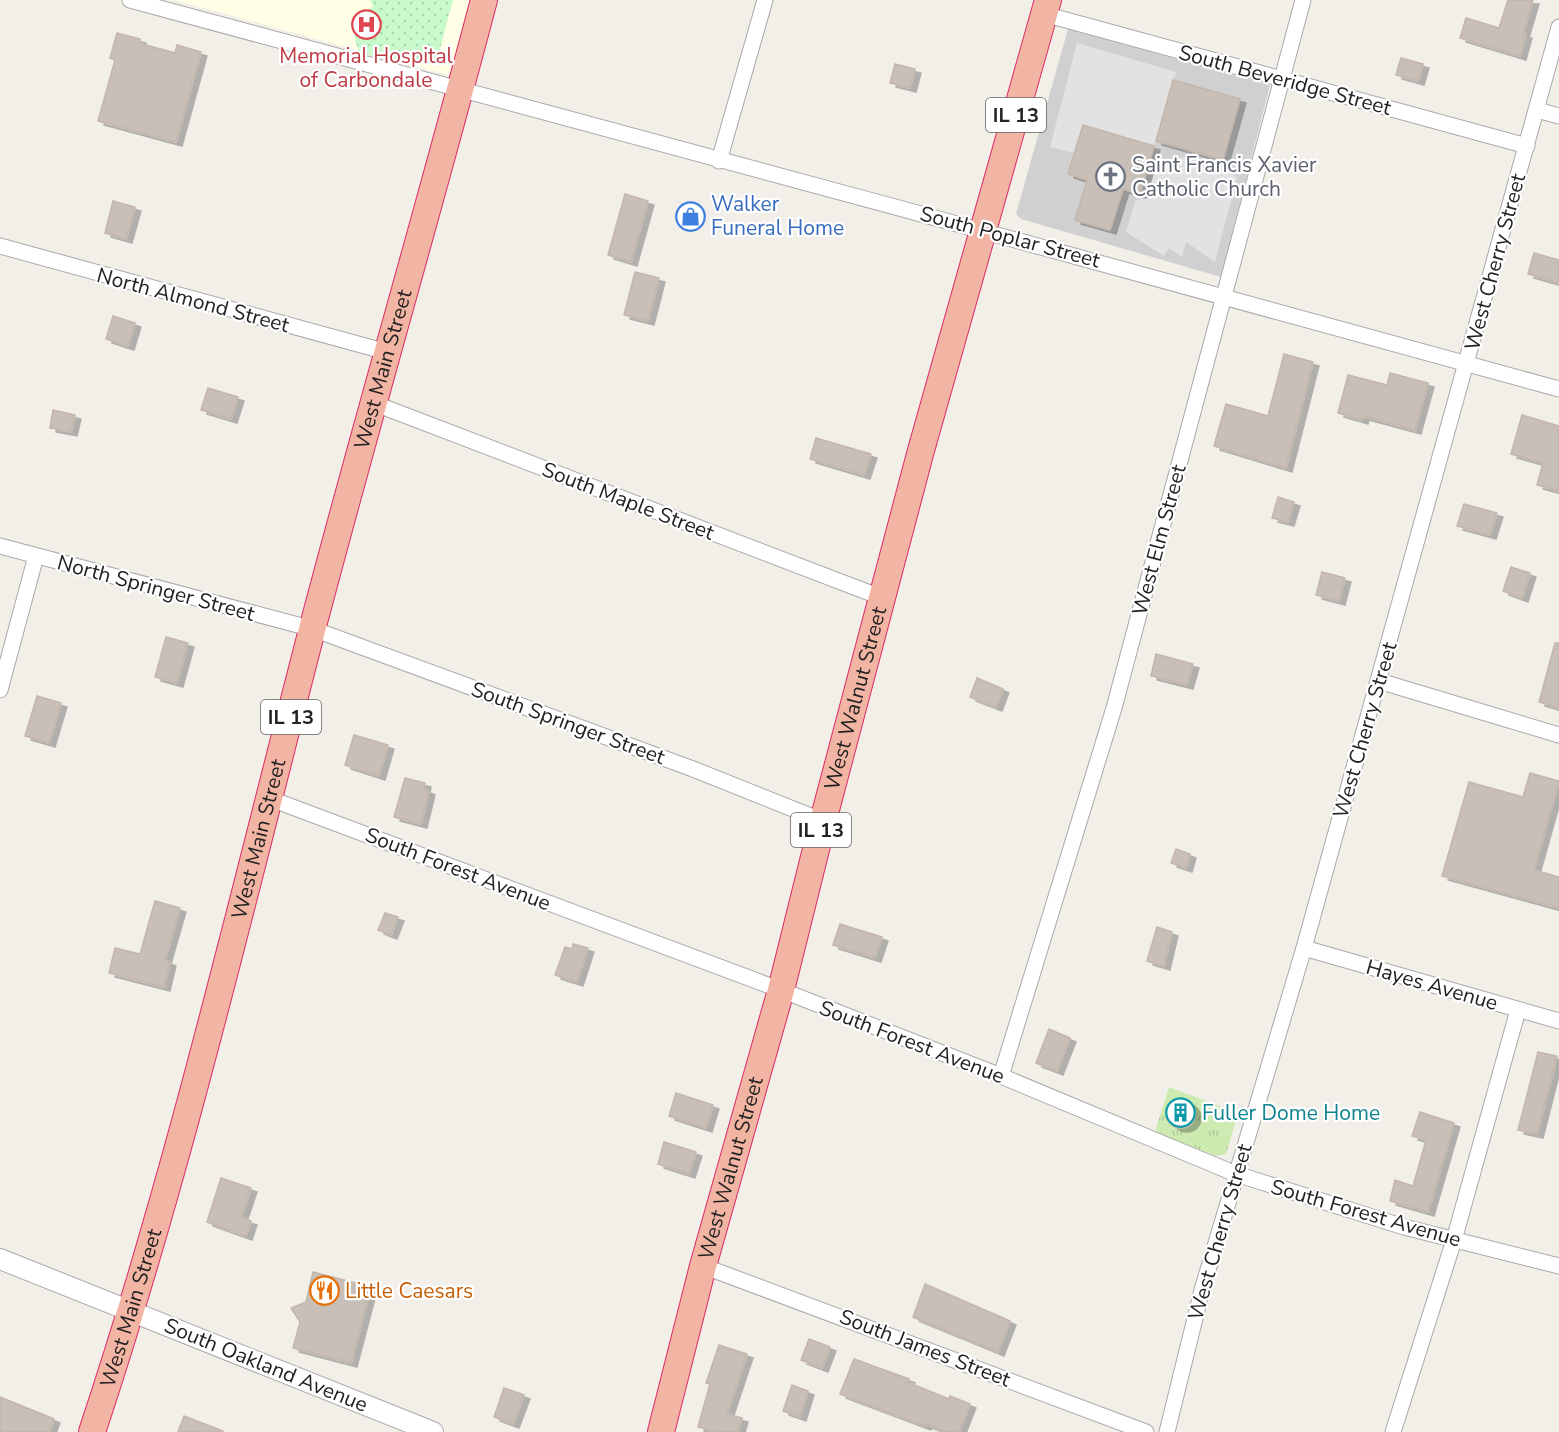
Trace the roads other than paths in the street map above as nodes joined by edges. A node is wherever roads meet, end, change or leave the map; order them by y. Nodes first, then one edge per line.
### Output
1 (130, 0) edge
2 (484, 0) edge
3 (765, 0) edge
4 (1303, 0) edge
5 (1046, 7) edge
6 (1559, 27) edge
7 (1281, 80) junction
8 (461, 89) junction
9 (1537, 110) junction
10 (1559, 116) edge
11 (1527, 146) junction
12 (719, 161) junction
13 (984, 229) junction
14 (0, 246) edge
15 (1225, 296) junction
16 (387, 352) junction
17 (1467, 363) junction
18 (1559, 389) edge
19 (374, 403) junction
20 (0, 546) edge
21 (36, 556) junction
22 (883, 598) junction
23 (313, 629) junction
24 (1379, 681) junction
25 (0, 690) edge
26 (1559, 735) edge
27 (271, 799) junction
28 (823, 821) junction
29 (1304, 948) junction
30 (782, 990) junction
31 (1518, 1010) junction
32 (1559, 1021) edge
33 (1001, 1076) junction
34 (1236, 1174) junction
35 (1454, 1240) junction
36 (0, 1259) edge
37 (703, 1266) junction
38 (1559, 1266) edge
39 (132, 1312) junction
40 (92, 1432) edge
41 (433, 1432) edge
42 (661, 1432) edge
43 (1146, 1432) edge
44 (1167, 1432) edge
45 (1393, 1432) edge

1 - 8 street, South Poplar Street
2 - 8 highway, West Main Street / IL 13
3 - 12 street
4 - 7 street, West Elm Street
5 - 7 street, South Beveridge Street
5 - 13 highway, West Walnut Street / IL 13
6 - 9 street, West Cherry Street
7 - 11 street, South Beveridge Street
7 - 15 street, West Elm Street
8 - 12 street, South Poplar Street
8 - 16 highway, West Main Street / IL 13
9 - 10 street
9 - 11 street, West Cherry Street
11 - 17 street, West Cherry Street
12 - 13 street, South Poplar Street
13 - 15 street, South Poplar Street
13 - 22 highway, West Walnut Street / IL 13
14 - 16 street, North Almond Street
15 - 17 street, South Poplar Street
15 - 33 street, West Elm Street
16 - 19 highway, West Main Street / IL 13
17 - 18 street, South Poplar Street
17 - 24 street, West Cherry Street
19 - 22 street, South Maple Street
19 - 23 highway, West Main Street / IL 13
20 - 21 street, North Springer Street
21 - 23 street, North Springer Street
21 - 25 street
22 - 28 highway, West Walnut Street / IL 13
23 - 27 highway, West Main Street / IL 13
23 - 28 street, South Springer Street
24 - 26 street
24 - 29 street, West Cherry Street
27 - 30 street, South Forest Avenue
27 - 39 highway, West Main Street / IL 13
28 - 30 highway, West Walnut Street / IL 13
29 - 31 street, Hayes Avenue
29 - 34 street, West Cherry Street
30 - 33 street, South Forest Avenue
30 - 37 highway, West Walnut Street / IL 13
31 - 32 street, Hayes Avenue
31 - 35 street
33 - 34 street, South Forest Avenue
34 - 35 street, South Forest Avenue
34 - 44 street, West Cherry Street
35 - 38 street, South Forest Avenue
35 - 45 street
36 - 39 street, South Oakland Avenue
37 - 42 highway, West Walnut Street / IL 13
37 - 43 street, South James Street
39 - 40 highway, West Main Street / IL 13
39 - 41 street, South Oakland Avenue

